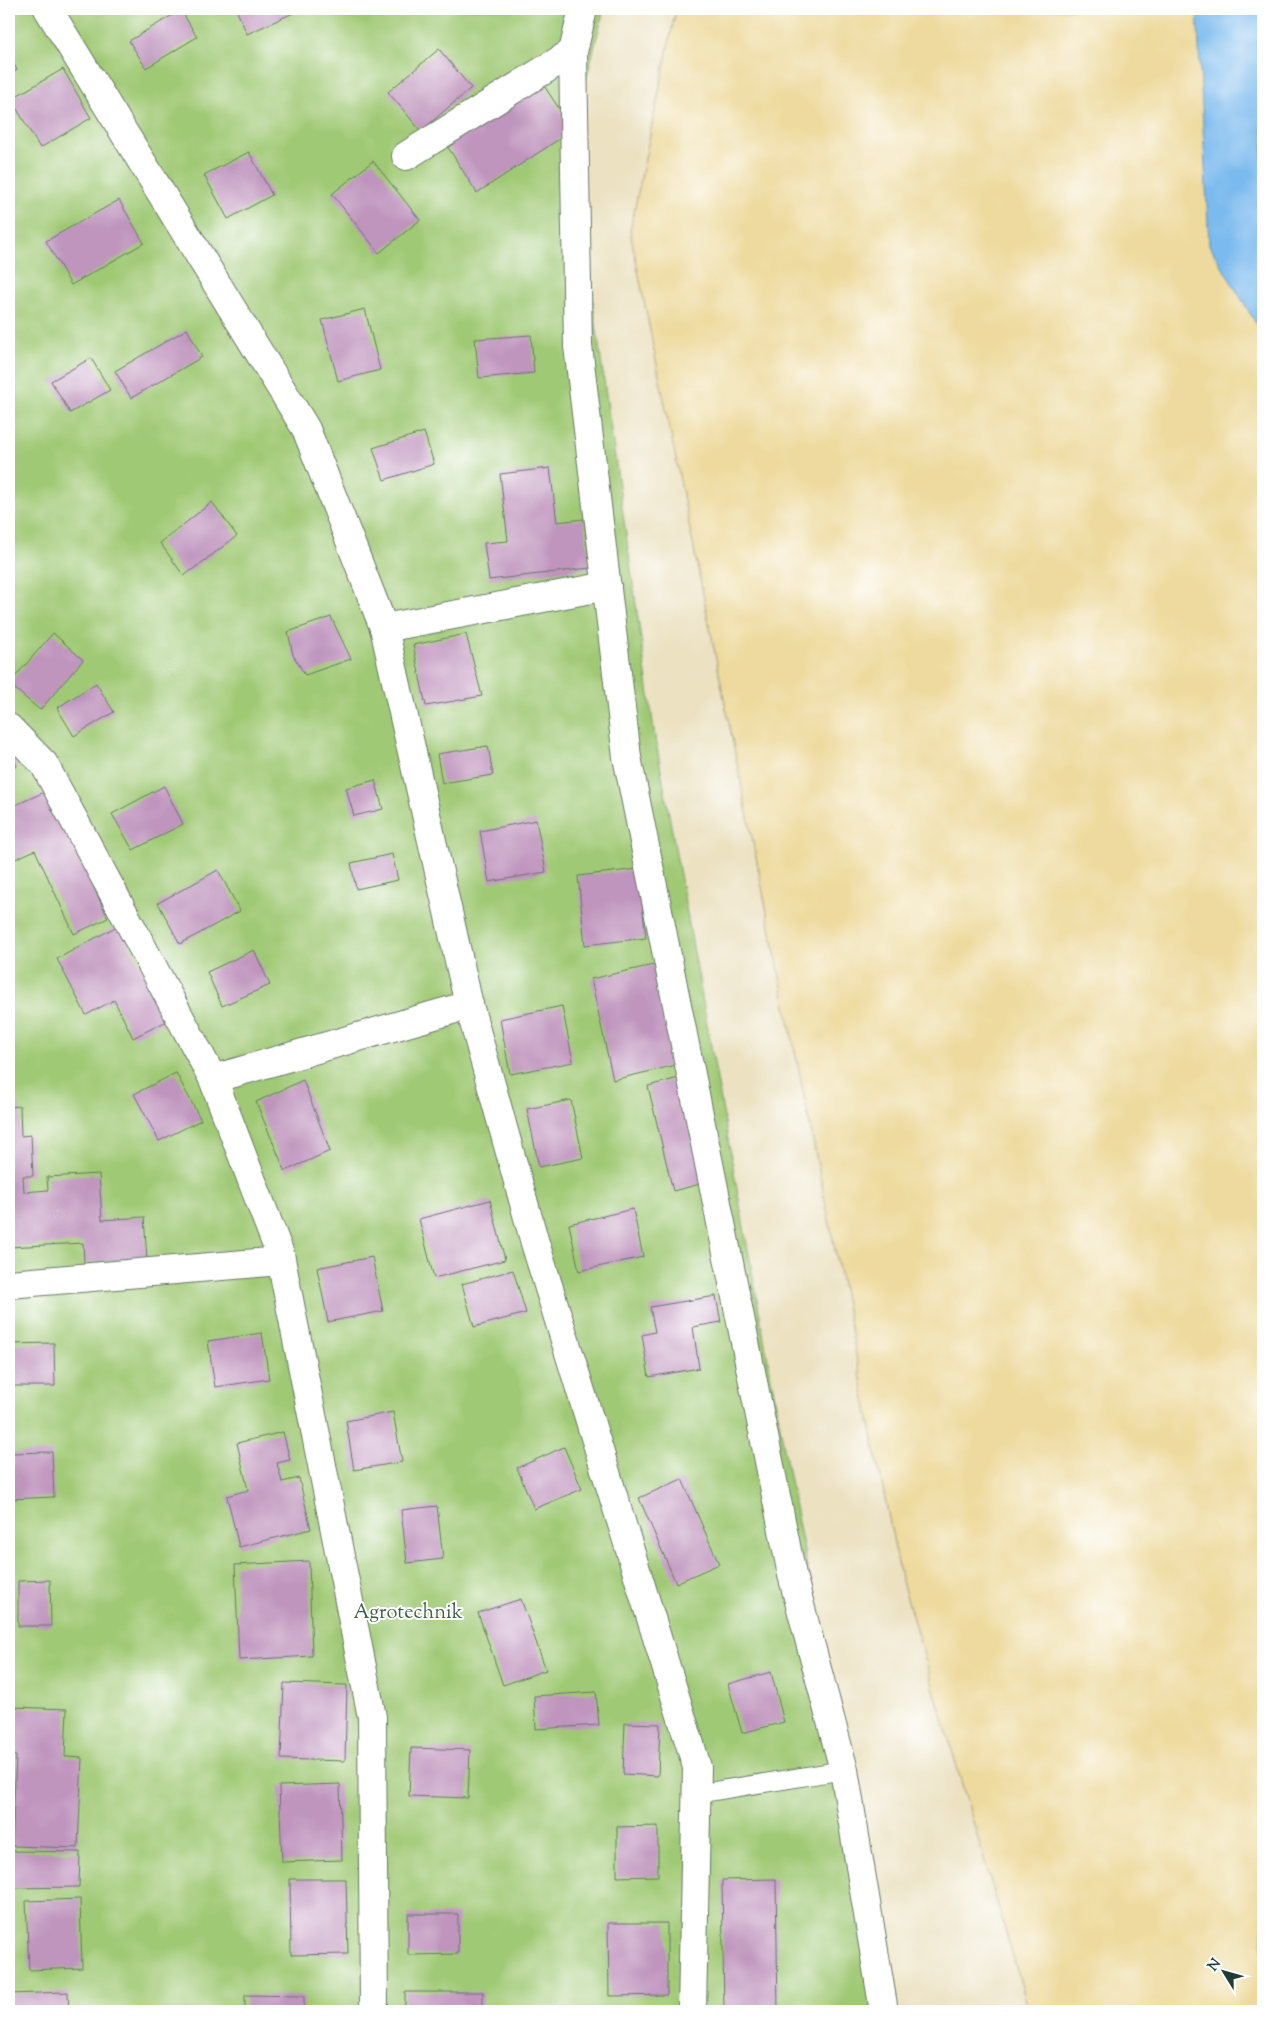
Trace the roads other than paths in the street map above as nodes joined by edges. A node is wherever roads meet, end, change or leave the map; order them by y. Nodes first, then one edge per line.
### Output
1 (48, 9) edge
2 (583, 9) edge
3 (573, 52) junction
4 (406, 156) dead end
5 (607, 586) junction
6 (384, 628) junction
7 (9, 728) edge
8 (469, 1005) junction
9 (213, 1079) junction
10 (281, 1262) junction
11 (9, 1284) edge
12 (844, 1770) junction
13 (696, 1794) junction
14 (374, 2011) edge
15 (692, 2011) edge
16 (884, 2011) edge

1 - 6 street
2 - 3 street
3 - 4 street
3 - 5 street
5 - 6 street
5 - 12 street
6 - 8 street
7 - 9 street
8 - 9 street
8 - 13 street
9 - 10 street
10 - 11 street
10 - 14 street
12 - 13 lane
12 - 16 street
13 - 15 street

